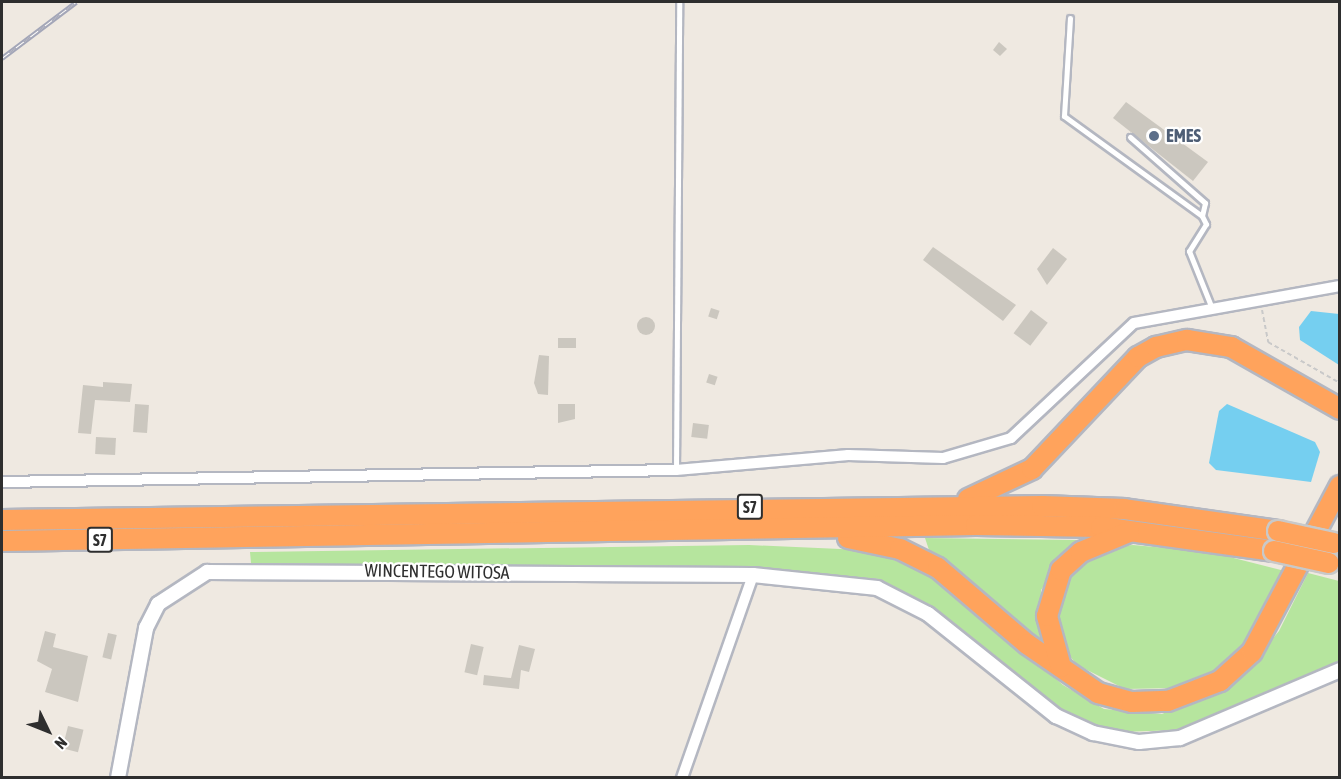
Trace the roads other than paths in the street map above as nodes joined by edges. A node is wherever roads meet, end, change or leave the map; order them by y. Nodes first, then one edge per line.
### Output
1 (679, 2) edge
2 (1070, 18) dead end
3 (1130, 137) dead end
4 (1202, 216) junction
5 (1340, 286) edge
6 (1211, 306) junction
7 (1340, 409) edge
8 (676, 470) junction
9 (2, 482) edge
10 (1340, 486) edge
11 (936, 505) junction
12 (1334, 507) edge
13 (2, 520) edge
14 (1134, 530) junction
15 (804, 531) junction
16 (2, 541) edge
17 (1337, 544) edge
18 (1334, 564) edge
19 (753, 575) junction
20 (1062, 669) junction
21 (1340, 670) edge
22 (118, 777) edge
23 (682, 777) edge

1 - 8 lane
2 - 4 lane
3 - 4 lane
4 - 6 lane
5 - 6 street
6 - 8 street
7 - 11 highway
8 - 9 street
10 - 12 highway
11 - 13 highway, S7
11 - 17 highway, S7, bridge
12 - 20 highway
14 - 15 highway, S7
14 - 18 highway, S7, bridge
14 - 20 highway
15 - 16 highway, S7
15 - 20 highway
19 - 21 street, WINCENTEGO WITOSA
19 - 22 street, WINCENTEGO WITOSA
19 - 23 street

